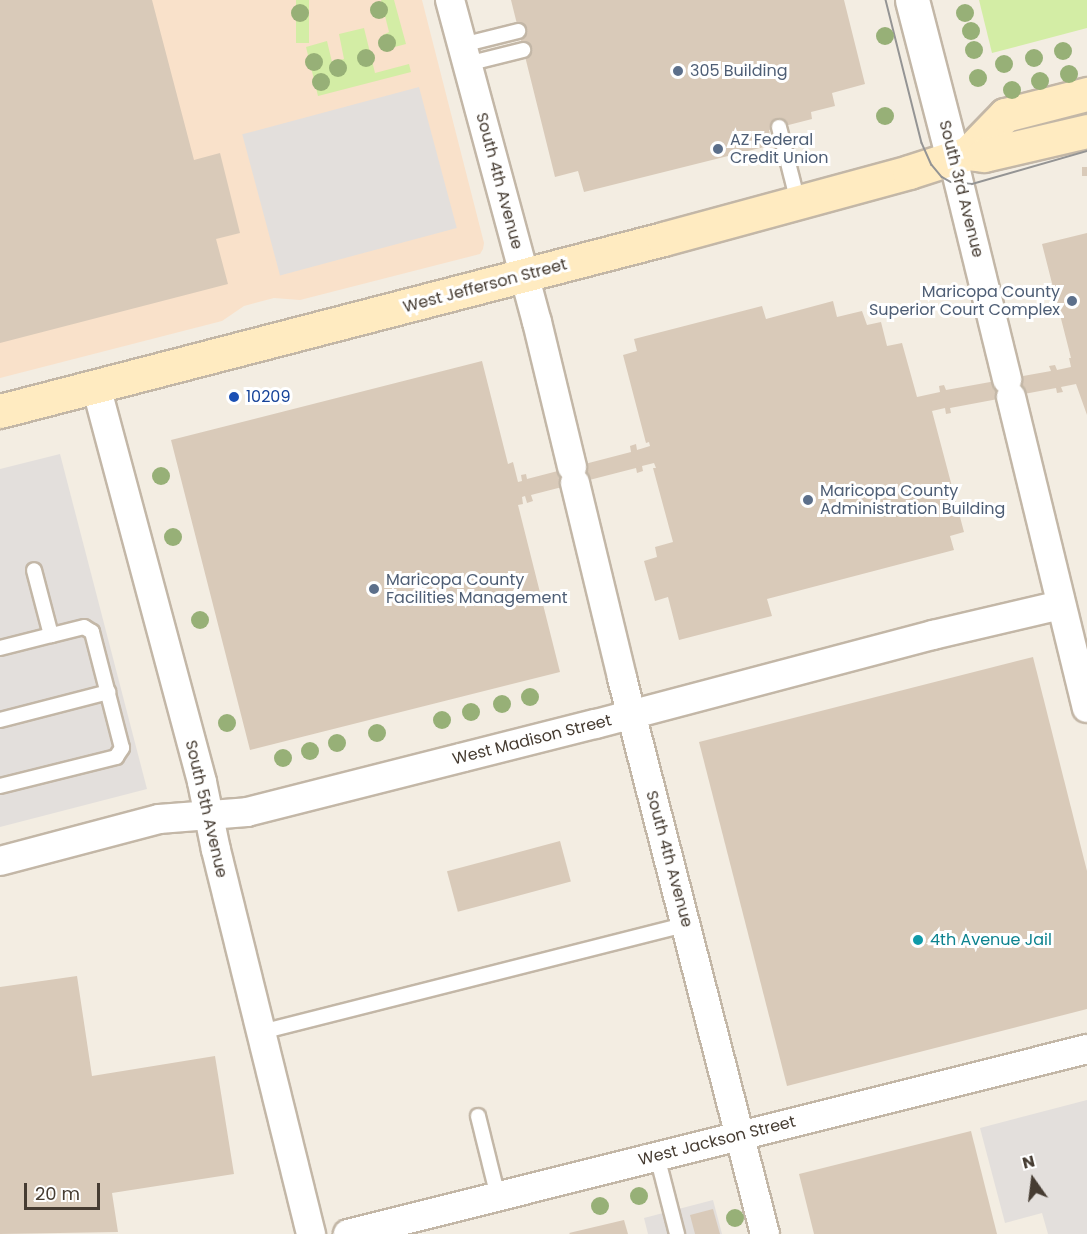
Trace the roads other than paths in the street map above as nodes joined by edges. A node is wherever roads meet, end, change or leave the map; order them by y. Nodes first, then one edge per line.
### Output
1 (450, 0) edge
2 (912, 0) edge
3 (519, 31) dead end
4 (523, 50) dead end
5 (464, 54) junction
6 (1087, 94) edge
7 (779, 127) dead end
8 (1087, 131) edge
9 (961, 156) junction
10 (798, 202) junction
11 (525, 275) junction
12 (96, 386) junction
13 (0, 411) edge
14 (34, 570) dead end
15 (1061, 605) junction
16 (51, 635) junction
17 (0, 648) edge
18 (108, 692) junction
19 (1087, 708) edge
20 (632, 715) junction
21 (0, 720) edge
22 (0, 786) edge
23 (209, 815) junction
24 (0, 861) edge
25 (687, 924) junction
26 (261, 1032) junction
27 (1087, 1049) edge
28 (478, 1116) dead end
29 (740, 1134) junction
30 (657, 1156) junction
31 (498, 1197) junction
32 (311, 1234) edge
33 (348, 1234) edge
34 (676, 1234) edge
35 (765, 1234) edge

1 - 5 street, South 4th Avenue
2 - 9 street, South 3rd Avenue
3 - 5 lane
4 - 5 lane
5 - 11 street, South 4th Avenue
6 - 9 main road
7 - 10 lane
8 - 9 main road, West Jefferson Street
9 - 10 main road, West Jefferson Street
9 - 15 street, South 3rd Avenue
10 - 11 main road, West Jefferson Street
11 - 12 main road, West Jefferson Street
11 - 20 street, South 4th Avenue
12 - 13 main road, West Jefferson Street
12 - 23 street, South 5th Avenue
14 - 16 lane
15 - 19 street, South 3rd Avenue
15 - 20 street, West Madison Street
16 - 17 lane
16 - 18 lane
18 - 21 lane
18 - 22 lane
20 - 23 street, West Madison Street
20 - 25 street, South 4th Avenue
23 - 24 street, West Madison Street
23 - 26 street, South 5th Avenue
25 - 26 lane
25 - 29 street, South 4th Avenue
26 - 32 street, South 5th Avenue
27 - 29 street, West Jackson Street
28 - 31 lane
29 - 30 street, West Jackson Street
29 - 35 street, South 4th Avenue
30 - 31 street, West Jackson Street
30 - 34 lane
31 - 33 street, West Jackson Street

